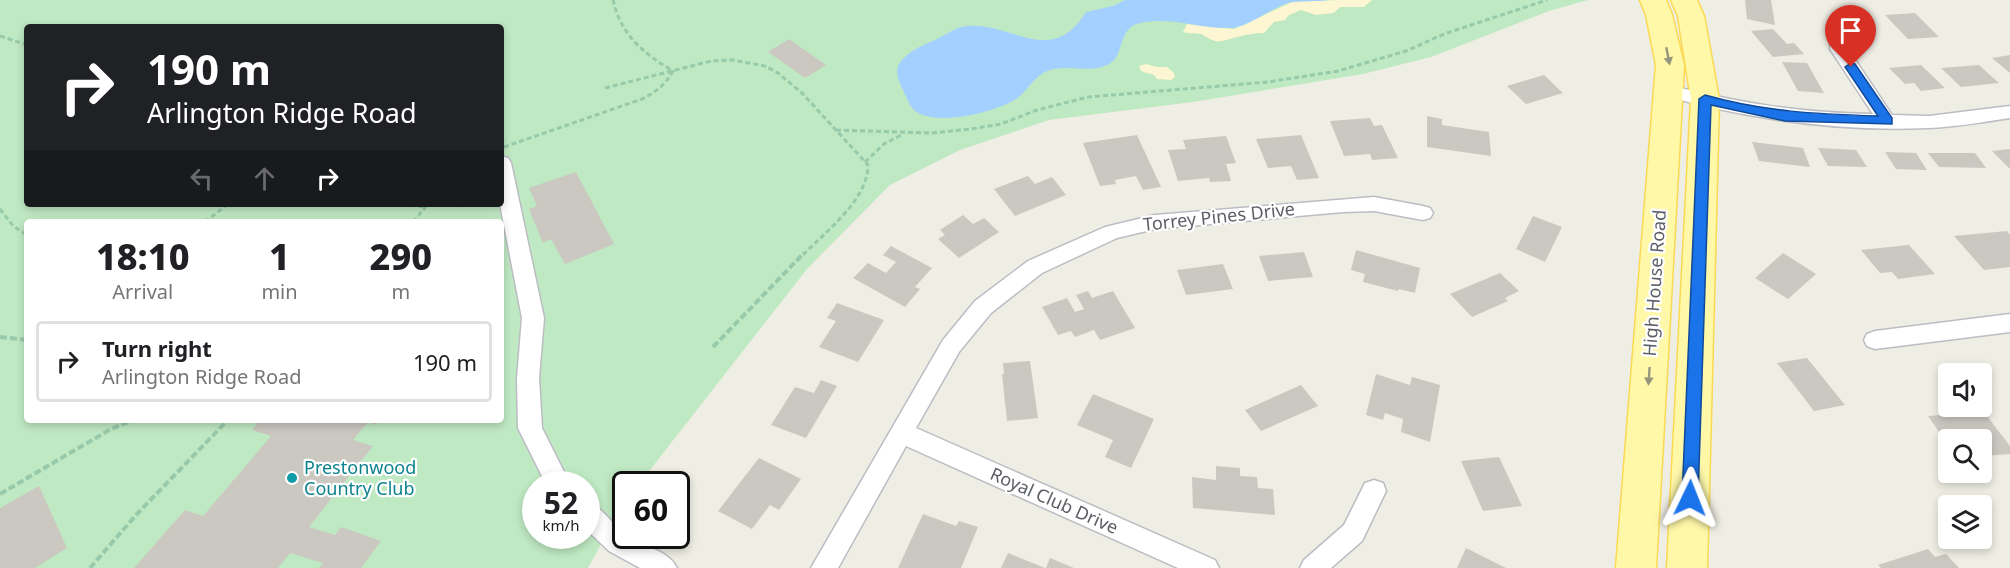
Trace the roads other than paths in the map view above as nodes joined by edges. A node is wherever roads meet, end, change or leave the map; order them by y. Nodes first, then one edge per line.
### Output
1 (1653, 0) edge
2 (1684, 0) edge
3 (1840, 32) dead end
4 (1668, 91) junction
5 (1705, 99) junction
6 (2010, 112) edge
7 (1887, 121) junction
8 (504, 178) edge
9 (1423, 213) dead end
10 (2010, 323) edge
11 (1875, 340) dead end
12 (902, 433) junction
13 (552, 471) edge
14 (1374, 491) dead end
15 (600, 526) edge
16 (664, 568) edge
17 (824, 568) edge
18 (1206, 568) edge
19 (1313, 568) edge
20 (1636, 568) edge
21 (1687, 568) edge

1 -> 4 main road, High House Road
2 - 5 main road
3 - 7 street
4 - 5 street
4 -> 20 main road, High House Road
5 - 7 street
5 - 21 main road
6 - 7 street
8 - 13 street
9 - 12 street, Torrey Pines Drive
10 - 11 street
12 - 17 street, Torrey Pines Drive
12 - 18 street, Royal Club Drive
14 - 19 street
15 - 16 street

